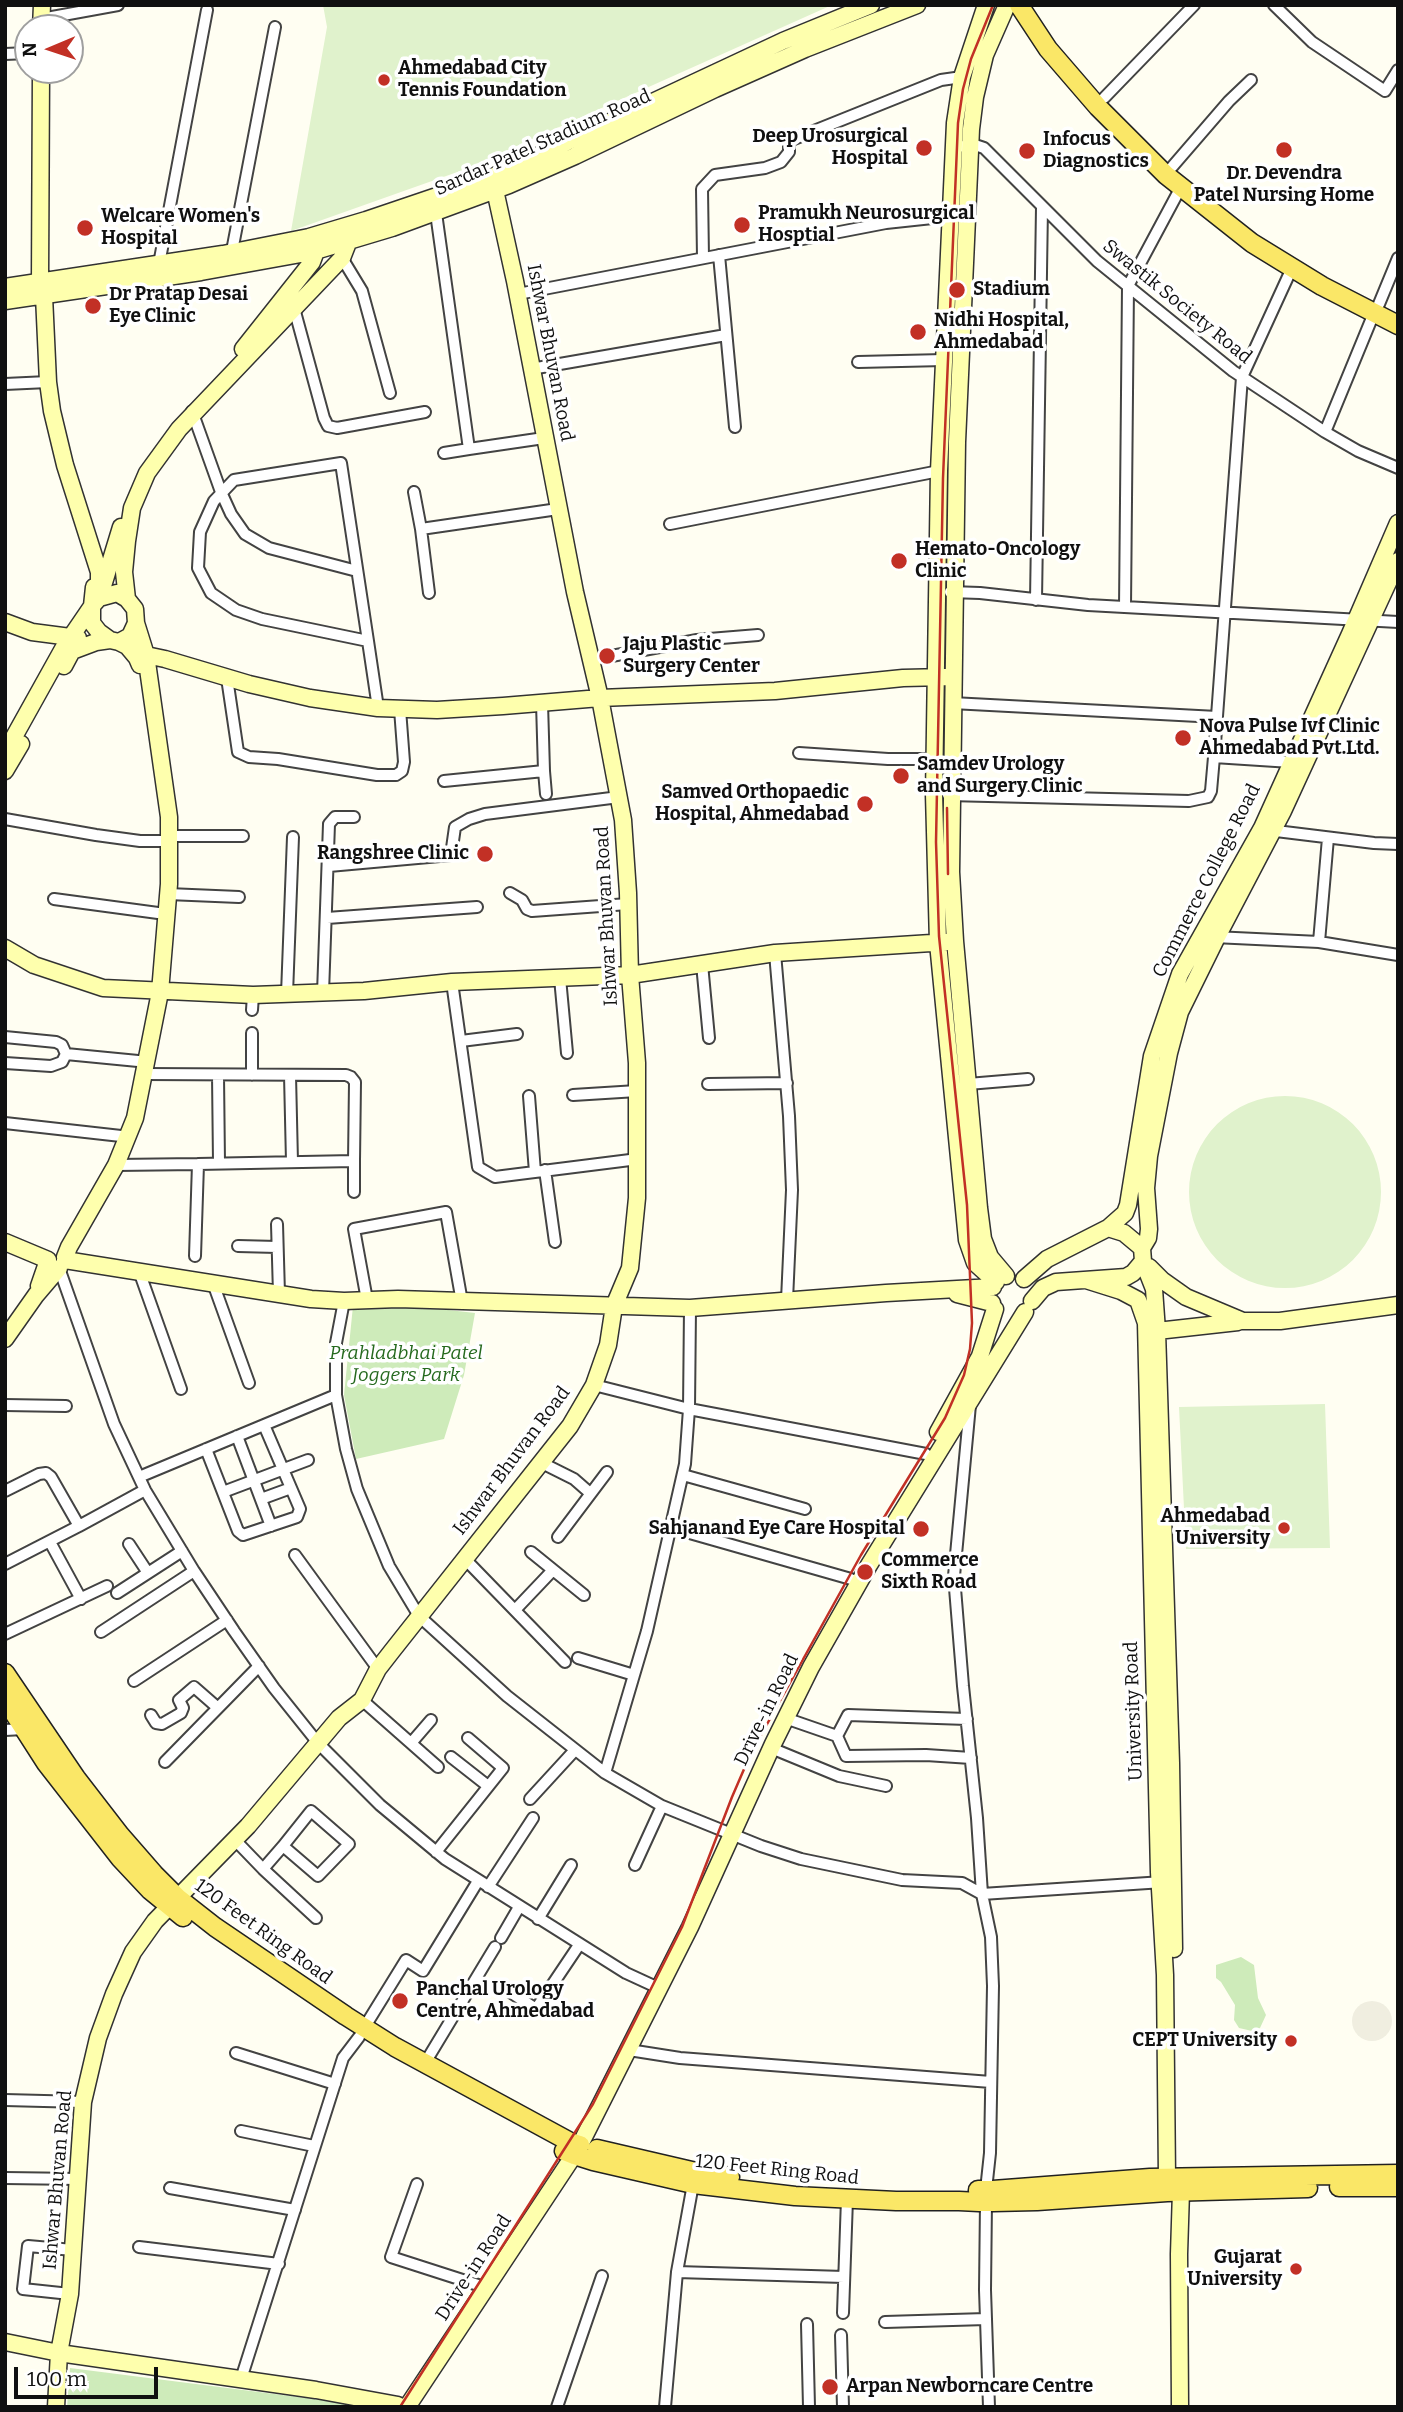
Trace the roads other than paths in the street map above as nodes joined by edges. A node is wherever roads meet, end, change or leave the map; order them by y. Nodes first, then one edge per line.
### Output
1 (118, 5) edge
2 (917, 5) edge
3 (1007, 5) edge
4 (1019, 5) edge
5 (1033, 5) edge
6 (1194, 5) edge
7 (1273, 5) edge
8 (983, 9) edge
9 (207, 10) dead end
10 (60, 14) edge
11 (864, 14) edge
12 (275, 27) dead end
13 (1398, 69) edge
14 (962, 77) junction
15 (1251, 79) dead end
16 (41, 84) edge
17 (1104, 98) junction
18 (962, 146) junction
19 (1172, 167) junction
20 (493, 184) junction
21 (1181, 187) junction
22 (1042, 207) junction
23 (436, 213) junction
24 (951, 216) junction
25 (351, 233) junction
26 (321, 234) junction
27 (318, 250) junction
28 (233, 251) junction
29 (297, 255) junction
30 (719, 255) junction
31 (342, 258) junction
32 (703, 258) junction
33 (1398, 258) edge
34 (159, 264) junction
35 (1292, 268) junction
36 (302, 276) junction
37 (1128, 286) junction
38 (5, 287) edge
39 (42, 289) junction
40 (518, 294) junction
41 (5, 301) edge
42 (294, 308) junction
43 (1376, 309) junction
44 (946, 313) junction
45 (963, 314) junction
46 (1398, 314) edge
47 (1398, 325) edge
48 (726, 335) junction
49 (944, 360) junction
50 (858, 362) dead end
51 (531, 369) junction
52 (1242, 377) junction
53 (48, 382) junction
54 (5, 384) edge
55 (390, 393) dead end
56 (192, 410) junction
57 (425, 412) dead end
58 (735, 428) dead end
59 (1325, 432) junction
60 (544, 438) junction
61 (469, 449) junction
62 (444, 453) dead end
63 (1398, 468) edge
64 (939, 471) junction
65 (221, 492) junction
66 (414, 492) dead end
67 (558, 509) junction
68 (1398, 523) edge
69 (670, 524) dead end
70 (421, 529) junction
71 (1398, 561) edge
72 (357, 570) junction
73 (946, 592) junction
74 (429, 593) dead end
75 (127, 598) junction
76 (1036, 600) junction
77 (96, 602) junction
78 (1125, 607) junction
79 (1224, 612) junction
80 (5, 615) edge
81 (1364, 620) junction
82 (5, 622) edge
83 (1398, 622) edge
84 (136, 623) junction
85 (75, 630) junction
86 (758, 635) dead end
87 (108, 641) junction
88 (368, 641) junction
89 (142, 657) junction
90 (590, 660) junction
91 (944, 677) junction
92 (227, 678) junction
93 (600, 698) junction
94 (542, 703) junction
95 (952, 703) junction
96 (378, 708) junction
97 (400, 709) junction
98 (1217, 717) junction
99 (5, 753) edge
100 (799, 753) dead end
101 (1214, 757) junction
102 (935, 759) junction
103 (1291, 762) junction
104 (5, 771) edge
105 (544, 771) junction
106 (443, 780) dead end
107 (546, 794) dead end
108 (934, 794) junction
109 (951, 795) junction
110 (619, 797) junction
111 (354, 817) dead end
112 (5, 819) edge
113 (1267, 830) junction
114 (243, 836) dead end
115 (293, 837) dead end
116 (165, 838) junction
117 (1328, 838) junction
118 (1398, 844) edge
119 (329, 866) junction
120 (510, 892) dead end
121 (168, 894) junction
122 (239, 897) dead end
123 (54, 899) dead end
124 (628, 904) junction
125 (477, 907) dead end
126 (158, 913) junction
127 (327, 918) junction
128 (1217, 937) junction
129 (1197, 940) junction
130 (946, 942) junction
131 (1319, 942) junction
132 (5, 948) edge
133 (775, 953) junction
134 (1398, 955) edge
135 (702, 964) junction
136 (630, 975) junction
137 (560, 978) junction
138 (452, 982) junction
139 (156, 992) junction
140 (323, 993) junction
141 (287, 994) junction
142 (252, 1033) dead end
143 (517, 1034) dead end
144 (5, 1037) edge
145 (709, 1038) dead end
146 (461, 1041) junction
147 (568, 1053) dead end
148 (66, 1054) junction
149 (5, 1063) edge
150 (141, 1068) junction
151 (218, 1074) junction
152 (252, 1075) junction
153 (290, 1075) junction
154 (1028, 1079) dead end
155 (787, 1083) junction
156 (708, 1084) dead end
157 (968, 1084) junction
158 (637, 1091) junction
159 (573, 1095) dead end
160 (529, 1096) dead end
161 (5, 1123) edge
162 (121, 1136) junction
163 (638, 1159) junction
164 (354, 1161) junction
165 (292, 1162) junction
166 (219, 1163) junction
167 (198, 1164) junction
168 (116, 1165) junction
169 (540, 1171) junction
170 (354, 1192) dead end
171 (277, 1224) dead end
172 (1108, 1228) junction
173 (5, 1235) edge
174 (5, 1242) edge
175 (555, 1242) dead end
176 (238, 1247) dead end
177 (277, 1247) junction
178 (1142, 1254) junction
179 (195, 1256) dead end
180 (57, 1258) junction
181 (139, 1271) junction
182 (1024, 1279) junction
183 (1087, 1280) junction
184 (214, 1283) junction
185 (996, 1292) junction
186 (279, 1294) junction
187 (367, 1300) junction
188 (787, 1300) junction
189 (344, 1301) junction
190 (462, 1302) junction
191 (1398, 1305) edge
192 (614, 1306) junction
193 (1029, 1307) junction
194 (690, 1308) junction
195 (1242, 1321) junction
196 (1157, 1331) junction
197 (5, 1339) edge
198 (249, 1383) dead end
199 (594, 1385) junction
200 (181, 1389) dead end
201 (336, 1395) junction
202 (971, 1399) junction
203 (5, 1405) edge
204 (66, 1406) dead end
205 (690, 1409) junction
206 (264, 1425) junction
207 (237, 1436) junction
208 (206, 1449) junction
209 (926, 1454) junction
210 (308, 1460) dead end
211 (540, 1462) junction
212 (283, 1470) junction
213 (607, 1472) dead end
214 (683, 1475) junction
215 (139, 1477) junction
216 (254, 1481) junction
217 (291, 1488) junction
218 (145, 1490) junction
219 (5, 1491) edge
220 (223, 1492) junction
221 (590, 1493) junction
222 (261, 1499) junction
223 (804, 1509) dead end
224 (79, 1526) junction
225 (271, 1526) junction
226 (672, 1528) junction
227 (558, 1537) dead end
228 (50, 1542) junction
229 (129, 1544) dead end
230 (182, 1551) junction
231 (531, 1552) dead end
232 (295, 1555) dead end
233 (464, 1558) junction
234 (5, 1564) edge
235 (553, 1570) junction
236 (194, 1572) junction
237 (148, 1573) junction
238 (851, 1579) junction
239 (107, 1586) dead end
240 (117, 1593) dead end
241 (584, 1595) dead end
242 (81, 1599) junction
243 (514, 1609) junction
244 (419, 1616) junction
245 (227, 1620) junction
246 (102, 1632) dead end
247 (5, 1634) edge
248 (578, 1658) dead end
249 (565, 1661) dead end
250 (259, 1667) junction
251 (378, 1669) junction
252 (5, 1673) edge
253 (634, 1675) junction
254 (134, 1681) dead end
255 (5, 1699) edge
256 (362, 1700) junction
257 (218, 1708) junction
258 (151, 1715) dead end
259 (785, 1718) junction
260 (967, 1719) junction
261 (431, 1720) dead end
262 (24, 1729) junction
263 (5, 1730) edge
264 (836, 1736) junction
265 (468, 1738) dead end
266 (412, 1742) junction
267 (318, 1743) junction
268 (771, 1748) junction
269 (575, 1750) junction
270 (451, 1757) dead end
271 (971, 1758) junction
272 (165, 1762) dead end
273 (438, 1767) dead end
274 (605, 1773) junction
275 (488, 1786) junction
276 (886, 1786) dead end
277 (530, 1799) dead end
278 (662, 1806) junction
279 (533, 1818) dead end
280 (727, 1833) junction
281 (235, 1840) junction
282 (283, 1846) junction
283 (436, 1852) junction
284 (571, 1865) dead end
285 (635, 1865) dead end
286 (263, 1869) junction
287 (1166, 1882) junction
288 (483, 1884) junction
289 (982, 1894) junction
290 (174, 1902) junction
291 (519, 1907) junction
292 (316, 1918) dead end
293 (538, 1919) junction
294 (579, 1945) junction
295 (652, 1985) junction
296 (510, 1992) dead end
297 (361, 2032) junction
298 (629, 2050) junction
299 (236, 2053) dead end
300 (425, 2063) junction
301 (991, 2082) junction
302 (335, 2084) junction
303 (5, 2100) edge
304 (83, 2102) junction
305 (241, 2131) dead end
306 (314, 2146) junction
307 (572, 2148) junction
308 (1398, 2174) edge
309 (5, 2178) edge
310 (79, 2179) junction
311 (417, 2184) dead end
312 (694, 2184) junction
313 (1174, 2185) junction
314 (1398, 2187) edge
315 (170, 2188) dead end
316 (986, 2196) junction
317 (847, 2199) junction
318 (295, 2210) junction
319 (139, 2247) dead end
320 (73, 2250) junction
321 (278, 2264) junction
322 (677, 2272) junction
323 (602, 2276) dead end
324 (844, 2277) junction
325 (478, 2285) junction
326 (70, 2294) junction
327 (843, 2313) dead end
328 (986, 2319) junction
329 (885, 2322) dead end
330 (807, 2324) dead end
331 (841, 2335) dead end
332 (5, 2342) edge
333 (59, 2353) junction
334 (241, 2379) junction
335 (403, 2405) edge
336 (56, 2407) edge
337 (557, 2407) edge
338 (665, 2407) edge
339 (809, 2407) edge
340 (843, 2407) edge
341 (989, 2407) edge
342 (1180, 2407) edge

1 - 10 street
2 - 11 street, Sardar Patel Stadium Road
3 - 18 street
4 - 21 main road
5 - 17 main road
6 - 17 street
7 - 13 street
8 - 14 street
9 - 34 street
11 - 20 street, Sardar Patel Stadium Road
12 - 28 street
14 - 18 street
14 - 32 street
15 - 19 street
16 - 39 street
17 - 19 main road
18 - 22 street, Swastik Society Road
18 - 24 street
18 - 45 street
19 - 43 main road
20 - 23 street, Sardar Patel Stadium Road
20 - 25 street, Sardar Patel Stadium Road
20 - 40 street, Ishwar Bhuvan Road
21 - 35 main road
21 - 37 street
22 - 37 street, Swastik Society Road
22 - 76 street
23 - 25 street, Sardar Patel Stadium Road
23 - 61 street
24 - 30 street
24 - 44 street
25 - 26 street, Sardar Patel Stadium Road
25 - 27 street, Sardar Patel Stadium Road
25 - 31 street
26 - 27 street
26 - 28 street, Sardar Patel Stadium Road
27 - 29 street, Sardar Patel Stadium Road
27 - 36 street
28 - 34 street, Sardar Patel Stadium Road
29 - 36 street
29 - 39 street, Sardar Patel Stadium Road
30 - 32 street
30 - 48 street
31 - 42 street
31 - 55 street
32 - 40 street
33 - 43 street
34 - 39 street, Sardar Patel Stadium Road
35 - 43 main road
35 - 52 street
36 - 56 street
37 - 52 street, Swastik Society Road
37 - 78 street
38 - 39 street, Sardar Patel Stadium Road
39 - 41 street, Sardar Patel Stadium Road
39 - 53 street
40 - 51 street, Ishwar Bhuvan Road
42 - 56 street
42 - 57 street
43 - 46 main road
43 - 47 main road
43 - 59 street
44 - 45 street
44 - 49 street
45 - 73 street
48 - 51 street
48 - 58 street
49 - 50 street
49 - 64 street
51 - 60 street, Ishwar Bhuvan Road
52 - 59 street, Swastik Society Road
52 - 79 street
53 - 54 street
53 - 77 street
56 - 65 street
56 - 75 street
56 - 77 street
59 - 63 street, Swastik Society Road
60 - 61 street
60 - 67 street, Ishwar Bhuvan Road
61 - 62 street
64 - 69 street
64 - 73 street
65 - 72 street
65 - 72 street
65 - 88 street
66 - 70 street
67 - 70 street
67 - 90 street, Ishwar Bhuvan Road
68 - 81 street, Commerce College Road
70 - 74 street
71 - 81 street, Commerce College Road
72 - 88 street
73 - 76 street
73 - 91 street
75 - 77 street
75 - 84 street
76 - 78 street
77 - 85 street
77 - 87 street
78 - 79 street
79 - 81 street
79 - 98 street
80 - 85 street
81 - 83 street
81 - 103 street, Commerce College Road
81 - 113 street, Commerce College Road
82 - 85 street
84 - 87 street
84 - 89 street
85 - 87 street
85 - 99 street
86 - 90 street
87 - 89 street
87 - 104 street
88 - 96 street
89 - 92 street
89 - 116 street
90 - 93 street, Ishwar Bhuvan Road
91 - 93 street
91 - 95 street
91 - 102 street
92 - 96 street
92 - 97 street
93 - 94 street
93 - 110 street, Ishwar Bhuvan Road
94 - 97 street
94 - 105 street
95 - 98 street
95 - 109 street
96 - 97 street
98 - 101 street
100 - 102 street
101 - 103 street
101 - 109 street
102 - 108 street
103 - 113 street, Commerce College Road
105 - 106 street
105 - 107 street
108 - 109 street
108 - 130 street
109 - 130 street
110 - 119 street
110 - 124 street, Ishwar Bhuvan Road
111 - 119 street
112 - 116 street
113 - 117 street
113 - 128 street, Commerce College Road
113 - 129 street, Commerce College Road
114 - 116 street
115 - 141 street
116 - 121 street
116 - 126 street
117 - 118 street
117 - 131 street
119 - 127 street
120 - 124 street
121 - 122 street
121 - 139 street
123 - 126 street
124 - 136 street, Ishwar Bhuvan Road
125 - 127 street
126 - 139 street
127 - 140 street
128 - 129 street
128 - 131 street
128 - 178 street, Commerce College Road
129 - 172 street, Commerce College Road
130 - 133 street
130 - 157 street
130 - 185 street
131 - 134 street
132 - 139 street
133 - 135 street
133 - 155 street
135 - 136 street
135 - 145 street
136 - 137 street
136 - 158 street, Ishwar Bhuvan Road
137 - 138 street
137 - 147 street
138 - 140 street
138 - 146 street
139 - 141 street
139 - 150 street
140 - 141 street
142 - 152 street
143 - 146 street
144 - 148 street
146 - 169 street
148 - 149 street
148 - 150 street
150 - 151 street
150 - 162 street
150 - 168 street
151 - 152 street
151 - 166 street
152 - 153 street
153 - 164 street
153 - 165 street
154 - 157 street
155 - 156 street
155 - 188 street
157 - 185 street
158 - 159 street
158 - 163 street, Ishwar Bhuvan Road
160 - 169 street
161 - 162 street
162 - 180 street
163 - 169 street
163 - 192 street, Ishwar Bhuvan Road
164 - 165 street
164 - 170 street
165 - 166 street
166 - 167 street
167 - 168 street
167 - 179 street
168 - 180 street
169 - 175 street
171 - 177 street
172 - 178 street
172 - 182 street
173 - 180 street
174 - 180 street
176 - 177 street
177 - 186 street
178 - 183 street
178 - 195 street
178 - 196 street, University Road
180 - 181 street
180 - 197 street
180 - 215 street
181 - 184 street
181 - 200 street
182 - 185 street
182 - 193 street
183 - 193 street
183 - 287 street, University Road
184 - 186 street
184 - 198 street
185 - 188 street
185 - 193 street
185 - 209 street, Drive-in Road
186 - 189 street
187 - 189 street
187 - 190 street
187 - 190 street
188 - 194 street
189 - 201 street
190 - 192 street
191 - 195 street
192 - 194 street
192 - 199 street, Ishwar Bhuvan Road
193 - 202 street, Drive-in Road
194 - 205 street
195 - 196 street
196 - 287 street, University Road
199 - 205 street
199 - 211 street, Ishwar Bhuvan Road
201 - 206 street
201 - 244 street
202 - 259 street, Drive-in Road
202 - 260 street
203 - 204 street
205 - 209 street
205 - 214 street
206 - 207 street
206 - 212 street
207 - 208 street
207 - 216 street
208 - 215 street
208 - 220 street
209 - 238 street, Drive-in Road
210 - 212 street
211 - 221 street
211 - 233 street, Ishwar Bhuvan Road
212 - 216 street
212 - 217 street
213 - 221 street
214 - 223 street
214 - 226 street
215 - 218 street
216 - 220 street
216 - 222 street
217 - 222 street
217 - 225 street
218 - 224 street
218 - 230 street
219 - 224 street
220 - 225 street
221 - 227 street
222 - 225 street
224 - 228 street
226 - 238 street
226 - 253 street
228 - 234 street
228 - 242 street
229 - 237 street
230 - 236 street
230 - 237 street
231 - 235 street
232 - 251 street
233 - 243 street
233 - 244 street, Ishwar Bhuvan Road
235 - 241 street
235 - 243 street
236 - 245 street
236 - 246 street
237 - 240 street
238 - 280 street, Drive-in Road
239 - 242 street
242 - 247 street
243 - 249 street
244 - 251 street, Ishwar Bhuvan Road
244 - 269 street
245 - 250 street
245 - 254 street
248 - 253 street
250 - 257 street
250 - 267 street
251 - 256 street, Ishwar Bhuvan Road
252 - 290 main road, 120 Feet Ring Road
253 - 274 street
255 - 262 main road, 120 Feet Ring Road
256 - 266 street
256 - 267 street, Ishwar Bhuvan Road
257 - 258 street
257 - 272 street
259 - 264 street
259 - 268 street, Drive-in Road
260 - 264 street
260 - 271 street
261 - 266 street
262 - 263 street
262 - 290 main road, 120 Feet Ring Road
264 - 271 street
265 - 275 street
266 - 273 street
267 - 281 street, Ishwar Bhuvan Road
267 - 283 street
268 - 276 street
268 - 280 street, Drive-in Road
269 - 274 street
269 - 277 street
270 - 275 street
271 - 289 street
274 - 278 street
275 - 283 street
278 - 280 street
278 - 285 street
279 - 288 street
280 - 289 street
280 - 295 street, Drive-in Road
280 - 298 street, Drive-in Road
281 - 286 street
281 - 290 street, Ishwar Bhuvan Road
282 - 282 street
282 - 286 street
283 - 288 street
284 - 293 street
286 - 292 street
287 - 289 street
287 - 313 street, University Road
288 - 291 street
288 - 297 street
289 - 301 street
290 - 297 main road, 120 Feet Ring Road
290 - 304 street, Ishwar Bhuvan Road
291 - 293 street
291 - 300 street
293 - 294 street
294 - 295 street
294 - 296 street
295 - 307 street, Drive-in Road
297 - 300 main road, 120 Feet Ring Road
297 - 302 street
297 - 307 main road, 120 Feet Ring Road
298 - 301 street
298 - 307 street, Drive-in Road
299 - 302 street
300 - 307 main road, 120 Feet Ring Road
301 - 316 street
302 - 306 street
303 - 304 street
304 - 310 street, Ishwar Bhuvan Road
305 - 306 street
306 - 318 street
307 - 312 main road, 120 Feet Ring Road
307 - 316 main road, 120 Feet Ring Road
307 - 325 street
307 - 335 street, Drive-in Road
308 - 313 main road, 120 Feet Ring Road
309 - 310 street
310 - 320 street, Ishwar Bhuvan Road
311 - 325 street
312 - 317 main road, 120 Feet Ring Road
312 - 322 street
313 - 314 main road, 120 Feet Ring Road
313 - 316 main road, 120 Feet Ring Road
313 - 342 street, University Road
315 - 318 street
316 - 317 main road, 120 Feet Ring Road
316 - 328 street
317 - 324 street
318 - 321 street
319 - 321 street
320 - 326 street, Ishwar Bhuvan Road
320 - 326 street
321 - 334 street
322 - 324 street
322 - 338 street
323 - 337 street
324 - 327 street
325 - 335 street
326 - 333 street, Ishwar Bhuvan Road
328 - 329 street
328 - 341 street
330 - 339 street
331 - 340 street
332 - 333 street
333 - 334 street
333 - 336 street, Ishwar Bhuvan Road
334 - 335 street

